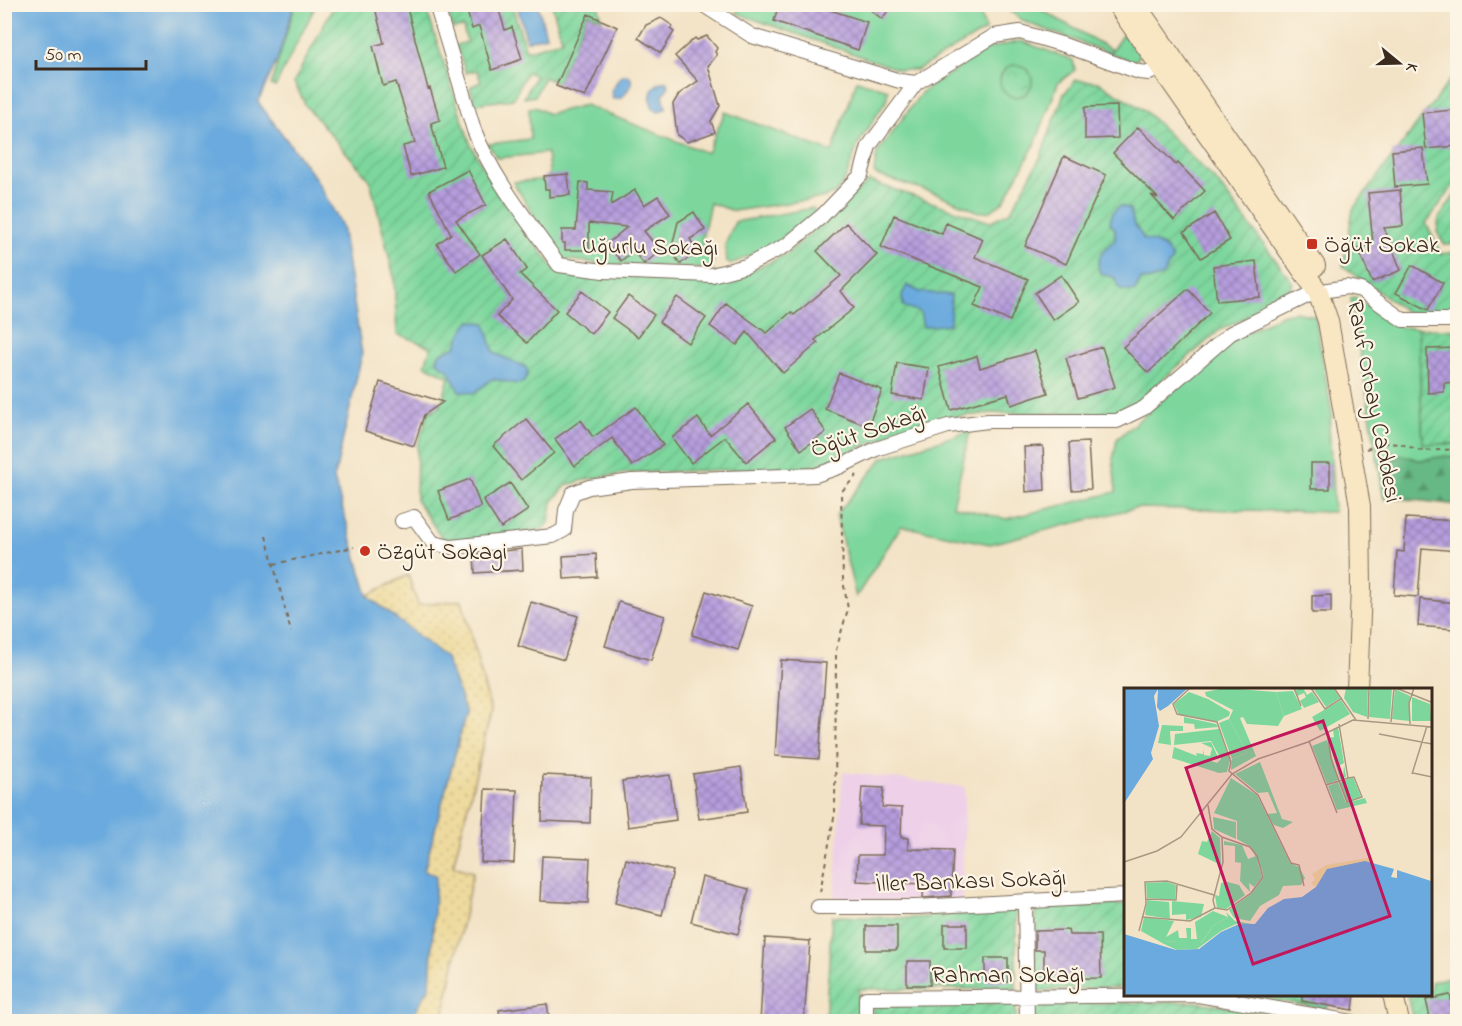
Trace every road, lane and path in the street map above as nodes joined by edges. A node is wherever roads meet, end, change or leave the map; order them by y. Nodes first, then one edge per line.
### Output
1 (436, 4) edge
2 (702, 4) edge
3 (1117, 4) edge
4 (1134, 4) edge
5 (1168, 66) junction
6 (916, 82) junction
7 (1323, 291) junction
8 (1458, 320) edge
9 (1458, 449) edge
10 (1363, 450) junction
11 (862, 469) dead end
12 (402, 520) dead end
13 (266, 536) dead end
14 (354, 547) dead end
15 (274, 564) junction
16 (291, 632) dead end
17 (1357, 688) edge
18 (1368, 688) edge
19 (1124, 896) edge
20 (1024, 902) junction
21 (818, 907) joint
22 (1026, 995) junction
23 (1140, 996) edge
24 (1204, 996) edge
25 (1381, 996) edge
26 (1393, 996) edge
27 (866, 1022) edge
28 (1027, 1022) edge
29 (1352, 1022) edge
30 (1386, 1022) edge
31 (1399, 1022) edge

1 - 6 street, Uğurlu Sokağı
2 - 6 street
3 - 5 street
4 - 5 street
5 - 6 street, Uğurlu Sokağı
5 - 7 street, Rauf Orbay Caddesi
7 - 8 street
7 - 10 street, Rauf Orbay Caddesi
7 - 12 street, Öğüt Sokağı
7 - 17 street, Rauf Orbay Caddesi
9 - 10 path
10 - 18 street, Rauf Orbay Caddesi
11 - 21 path
13 - 15 path
14 - 15 path
15 - 16 path
19 - 20 street, İller Bankası Sokağı
20 - 21 street, İller Bankası Sokağı
20 - 22 street
22 - 23 street, Rahman Sokağı
22 - 27 street, Rahman Sokağı
22 - 28 street
24 - 29 street, Rahman Sokağı
25 - 30 street
26 - 31 street

